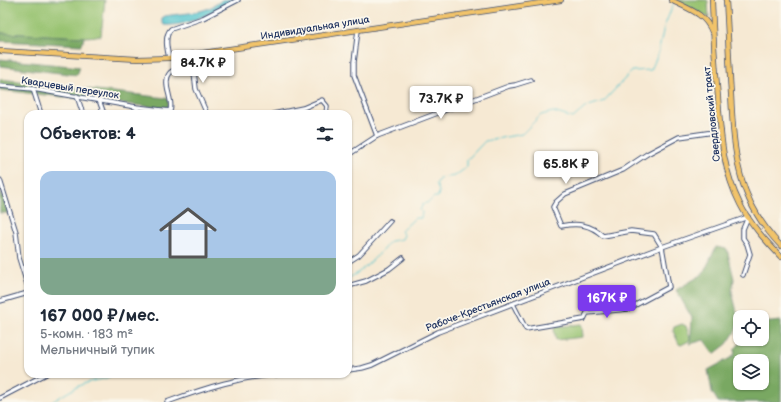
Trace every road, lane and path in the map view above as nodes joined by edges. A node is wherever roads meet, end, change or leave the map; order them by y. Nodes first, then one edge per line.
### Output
1 (238, 0) edge
2 (561, 0) edge
3 (671, 0) edge
4 (712, 0) edge
5 (726, 0) edge
6 (358, 30) junction
7 (714, 38) junction
8 (0, 51) edge
9 (192, 55) junction
10 (169, 58) junction
11 (193, 66) junction
12 (531, 80) dead end
13 (0, 86) edge
14 (33, 89) junction
15 (77, 96) junction
16 (99, 100) junction
17 (136, 107) junction
18 (39, 110) edge
19 (82, 110) edge
20 (103, 110) edge
21 (137, 110) edge
22 (162, 110) edge
23 (170, 110) edge
24 (205, 110) edge
25 (293, 110) edge
26 (326, 110) edge
27 (721, 131) junction
28 (377, 136) junction
29 (352, 152) edge
30 (0, 180) edge
31 (748, 217) junction
32 (390, 221) dead end
33 (781, 246) edge
34 (662, 247) junction
35 (781, 257) edge
36 (403, 258) dead end
37 (352, 261) edge
38 (24, 274) edge
39 (743, 275) dead end
40 (352, 285) edge
41 (24, 294) edge
42 (0, 301) edge
43 (513, 304) junction
44 (352, 369) edge
45 (38, 378) edge
46 (247, 378) edge
47 (0, 398) edge
48 (167, 402) edge

1 - 10 street
2 - 6 main road, Индивидуальная улица
3 - 7 main road
4 - 7 main road, Свердловский тракт
5 - 33 main road, Свердловский тракт
6 - 9 main road, Индивидуальная улица
6 - 28 street
7 - 27 main road, Свердловский тракт
8 - 10 main road, Индивидуальная улица
9 - 10 main road, Индивидуальная улица
9 - 11 street
11 - 23 street, Кварцевый переулок
11 - 24 street
12 - 28 street
13 - 14 street, Кварцевый переулок
14 - 15 street, Кварцевый переулок
14 - 18 street
15 - 16 street, Кварцевый переулок
15 - 19 street
16 - 17 street, Кварцевый переулок
16 - 20 street
17 - 21 street
17 - 22 street, Кварцевый переулок
25 - 26 street
27 - 31 main road, Свердловский тракт
27 - 34 street
28 - 29 street
30 - 38 street
31 - 34 street, Рабоче-Крестьянская улица
31 - 35 main road, Свердловский тракт
31 - 39 street
32 - 37 street
34 - 43 street, Рабоче-Крестьянская улица
34 - 43 street
36 - 40 street
41 - 42 street
43 - 44 street, Рабоче-Крестьянская улица
45 - 47 street
46 - 48 street

